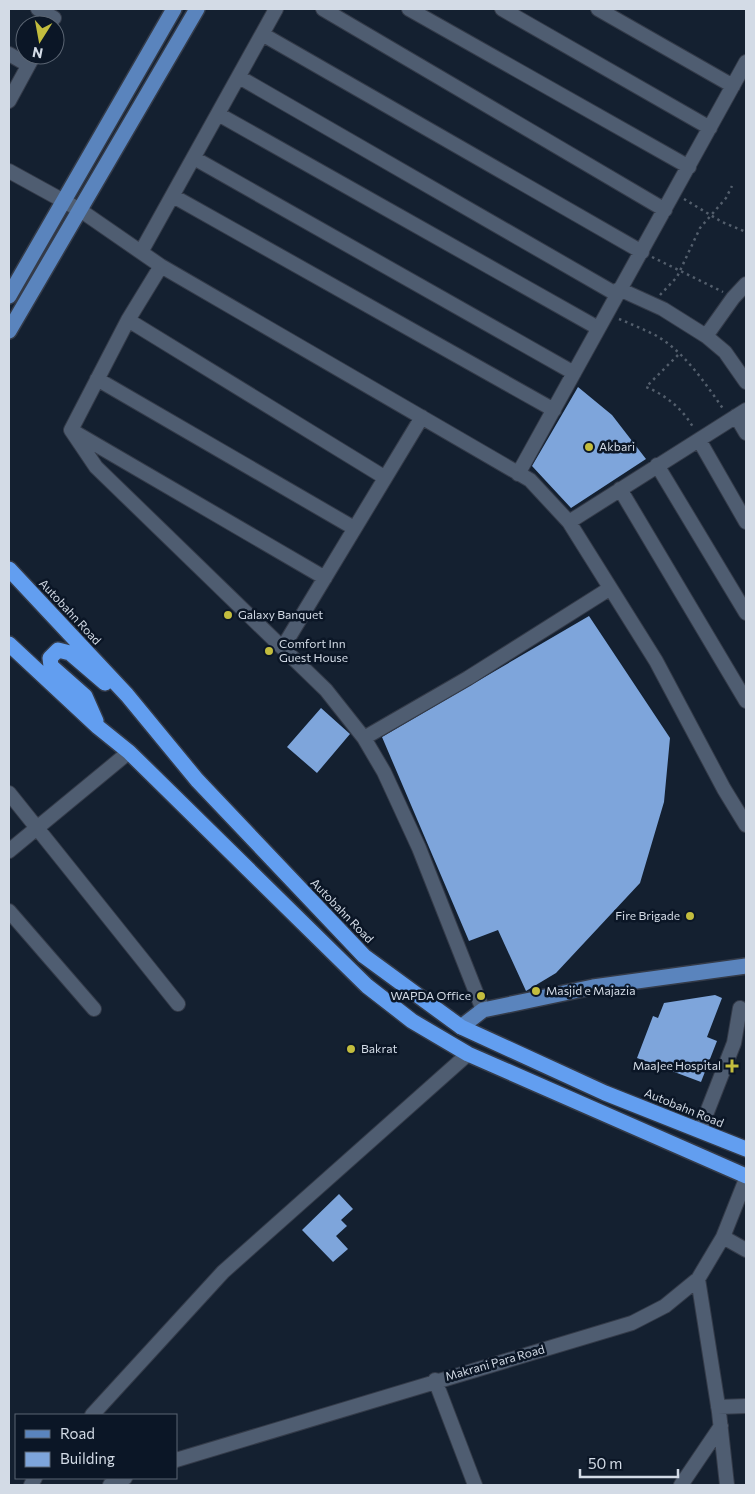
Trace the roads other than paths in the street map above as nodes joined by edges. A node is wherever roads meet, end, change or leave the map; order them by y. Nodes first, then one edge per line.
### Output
1 (38, 9) edge
2 (174, 9) edge
3 (197, 9) edge
4 (276, 9) edge
5 (323, 9) edge
6 (409, 9) edge
7 (502, 9) edge
8 (598, 9) edge
9 (51, 15) edge
10 (262, 34) junction
11 (746, 62) edge
12 (28, 65) edge
13 (238, 77) junction
14 (733, 86) junction
15 (9, 101) edge
16 (218, 114) junction
17 (710, 128) junction
18 (194, 158) junction
19 (689, 167) junction
20 (9, 171) edge
21 (173, 196) junction
22 (64, 202) junction
23 (80, 210) junction
24 (665, 210) junction
25 (141, 252) junction
26 (642, 252) junction
27 (161, 266) junction
28 (746, 284) edge
29 (617, 291) junction
30 (9, 296) edge
31 (128, 320) junction
32 (598, 328) junction
33 (9, 331) edge
34 (706, 336) junction
35 (574, 373) junction
36 (97, 380) junction
37 (746, 382) edge
38 (554, 410) junction
39 (738, 415) edge
40 (422, 417) junction
41 (71, 430) junction
42 (746, 433) edge
43 (699, 440) junction
44 (657, 465) junction
45 (518, 474) junction
46 (384, 477) junction
47 (620, 489) junction
48 (569, 522) junction
49 (746, 522) edge
50 (354, 528) junction
51 (9, 569) edge
52 (325, 578) junction
53 (609, 589) junction
54 (746, 613) edge
55 (9, 644) edge
56 (283, 647) junction
57 (127, 695) junction
58 (746, 701) edge
59 (98, 727) junction
60 (364, 738) junction
61 (129, 752) junction
62 (9, 793) edge
63 (746, 823) edge
64 (38, 827) junction
65 (9, 851) edge
66 (9, 911) edge
67 (746, 966) edge
68 (178, 1004) dead end
69 (740, 1008) dead end
70 (94, 1009) dead end
71 (483, 1010) junction
72 (461, 1027) junction
73 (468, 1054) junction
74 (700, 1130) junction
75 (745, 1145) edge
76 (746, 1178) edge
77 (723, 1237) junction
78 (746, 1250) edge
79 (698, 1279) junction
80 (435, 1380) junction
81 (746, 1406) edge
82 (718, 1407) junction
83 (93, 1414) edge
84 (721, 1426) junction
85 (178, 1459) edge
86 (123, 1479) edge
87 (110, 1485) edge
88 (475, 1485) edge
89 (681, 1485) edge
90 (727, 1485) edge

1 - 9 street
2 - 22 main road
3 - 23 main road
4 - 10 street
5 - 24 street
6 - 19 street
7 - 17 street
8 - 14 street
10 - 13 street
10 - 26 street
11 - 14 street
12 - 15 street
13 - 16 street
13 - 29 street
14 - 17 street
16 - 18 street
16 - 32 street
17 - 19 street
18 - 21 street
18 - 35 street
19 - 24 street
20 - 22 street
21 - 25 street
21 - 38 street
22 - 23 street
22 - 30 main road
23 - 25 street
23 - 33 main road
24 - 26 street
25 - 27 street
26 - 29 street
27 - 31 street
27 - 40 street
28 - 34 street
29 - 32 street
29 - 34 street
31 - 36 street
31 - 46 street
32 - 35 street
34 - 37 street
35 - 38 street
36 - 41 street
36 - 50 street
38 - 45 street
39 - 42 street
39 - 43 street
40 - 45 street
40 - 46 street
41 - 52 street
41 - 56 street
43 - 44 street
43 - 49 street
44 - 47 street
44 - 54 street
45 - 48 street
46 - 50 street
47 - 48 street
47 - 58 street
48 - 53 street
50 - 52 street
51 - 57 highway, Autobahn Road
52 - 56 street
53 - 60 street
53 - 63 street
55 - 59 highway
56 - 60 street
57 - 59 highway
57 - 72 highway, Autobahn Road
59 - 61 highway
60 - 71 street
61 - 64 street
61 - 73 highway
62 - 64 street
64 - 65 street
64 - 68 street
66 - 70 street
67 - 71 main road
69 - 74 street
71 - 72 main road
72 - 74 highway, Autobahn Road
73 - 76 highway
73 - 83 street
74 - 75 highway, Autobahn Road
76 - 77 street, Makrani Para Road
77 - 78 street
77 - 79 street, Makrani Para Road
79 - 80 street, Makrani Para Road
79 - 82 street
80 - 85 street, Makrani Para Road
80 - 88 street
81 - 82 street
82 - 84 street
84 - 89 street
84 - 90 street
86 - 87 street

